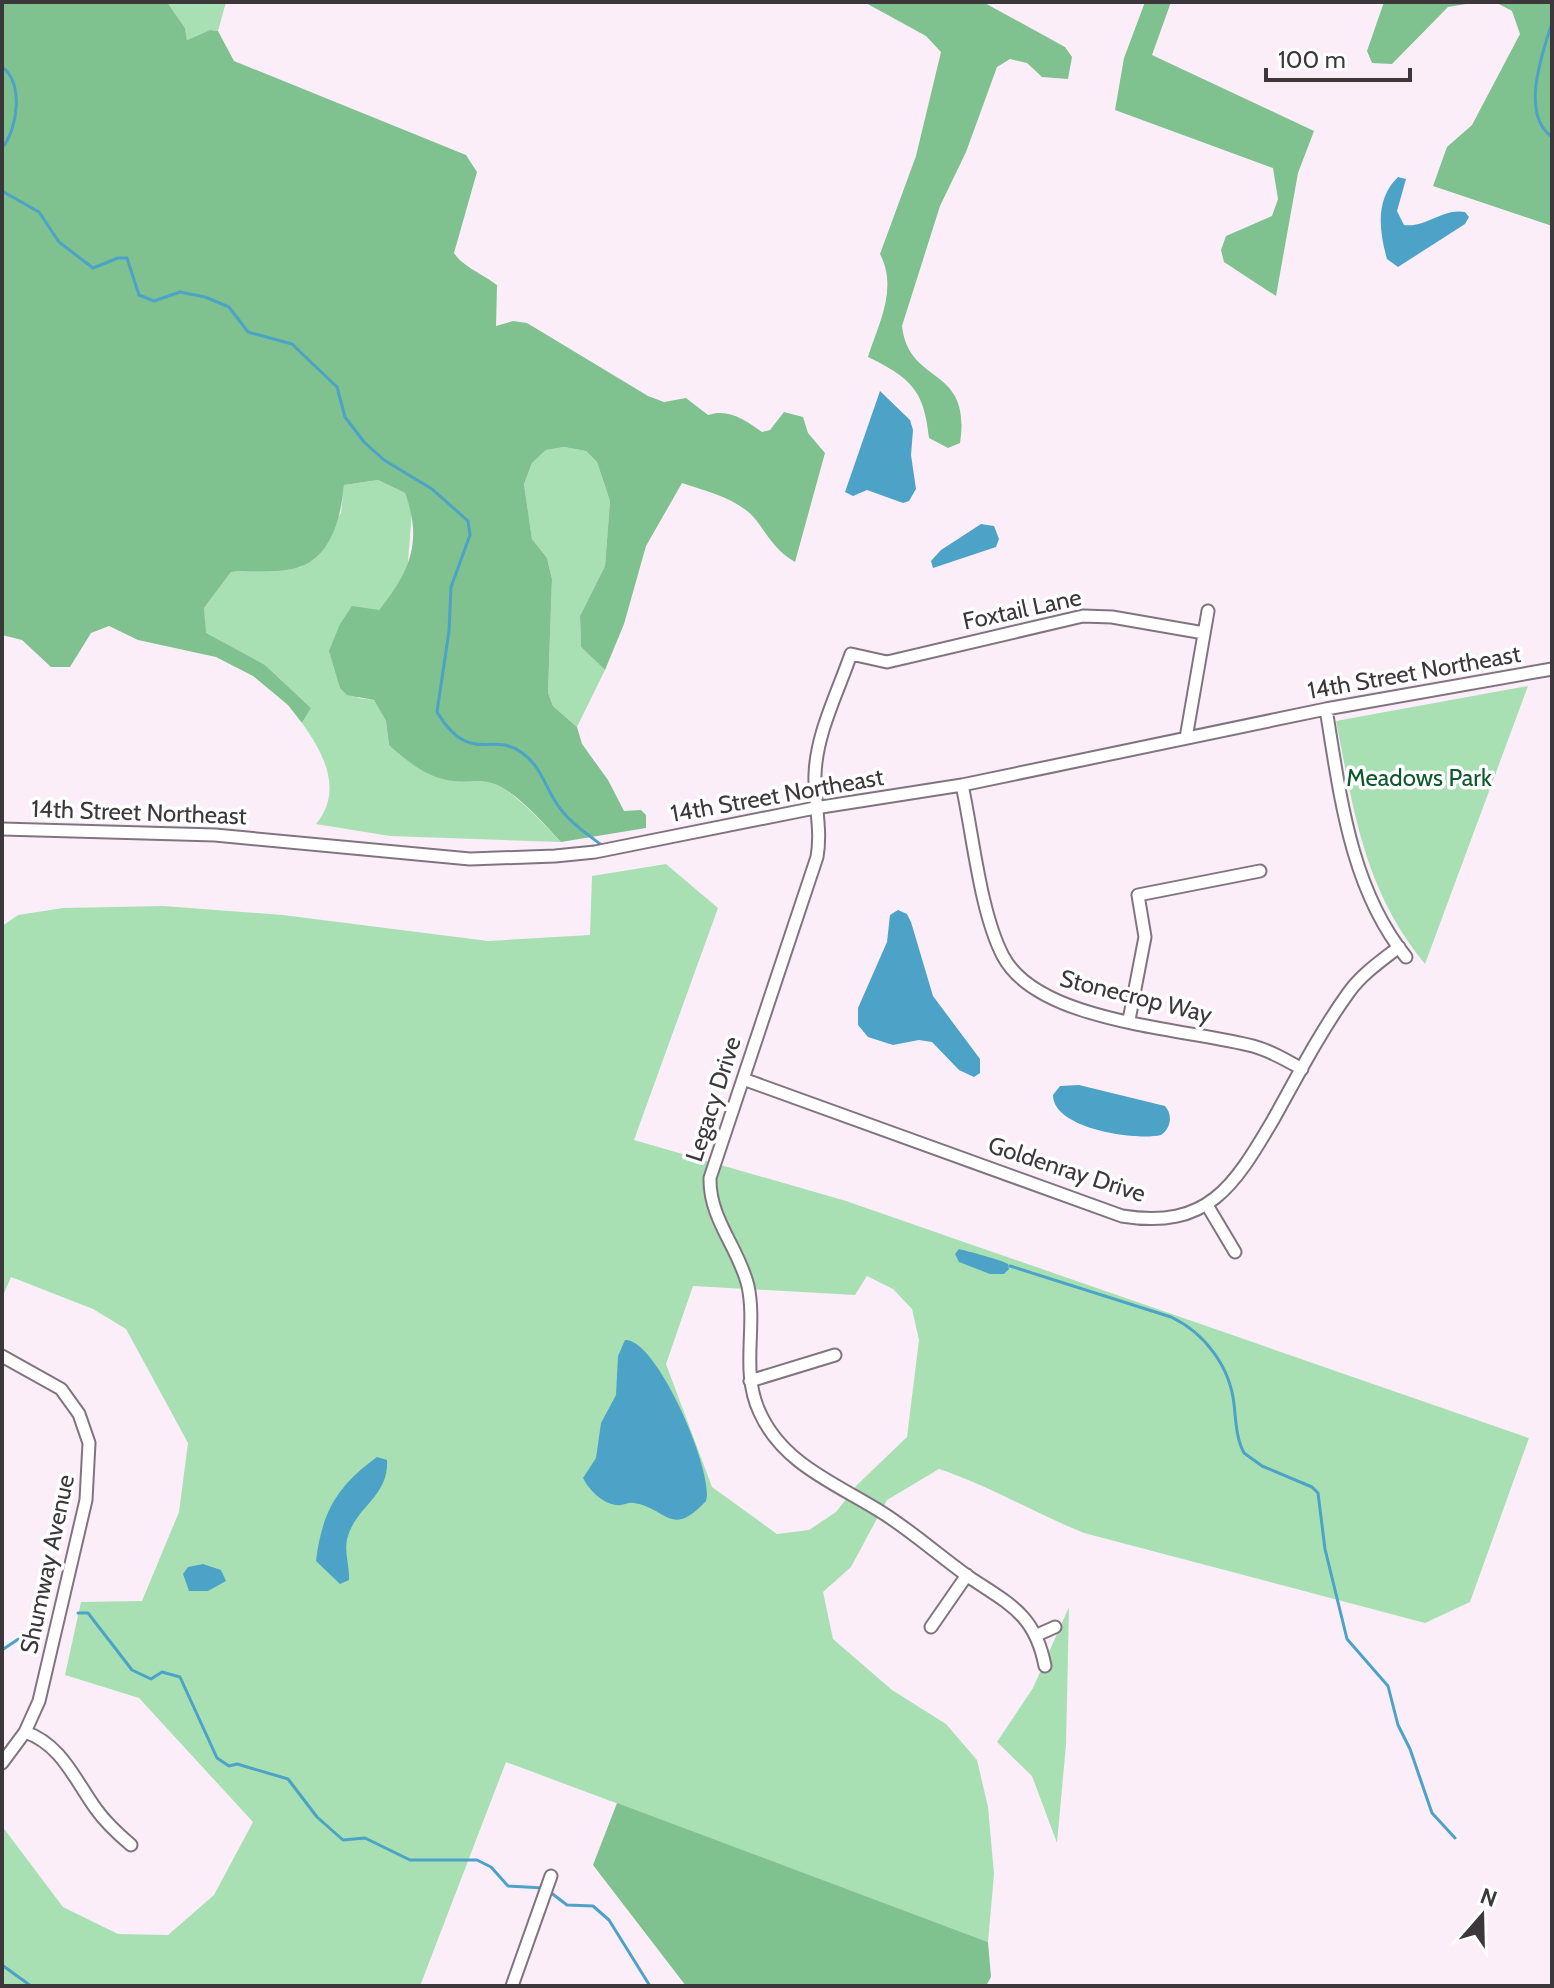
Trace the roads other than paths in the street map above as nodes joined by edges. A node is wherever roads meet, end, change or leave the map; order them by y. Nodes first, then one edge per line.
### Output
1 (1208, 611) dead end
2 (1204, 633) junction
3 (851, 654) joint
4 (1552, 669) edge
5 (1326, 709) junction
6 (1186, 738) junction
7 (962, 785) junction
8 (815, 808) junction
9 (2, 829) edge
10 (1260, 871) dead end
11 (1129, 1020) junction
12 (1302, 1069) junction
13 (743, 1079) junction
14 (1207, 1205) junction
15 (1235, 1252) dead end
16 (835, 1355) dead end
17 (2, 1356) edge
18 (750, 1381) junction
19 (967, 1575) junction
20 (931, 1627) dead end
21 (1055, 1627) dead end
22 (1037, 1635) junction
23 (1045, 1666) dead end
24 (25, 1732) junction
25 (2, 1763) edge
26 (131, 1845) dead end
27 (551, 1876) dead end
28 (516, 1985) edge

1 - 2 street
2 - 3 street, Foxtail Lane
2 - 6 street
3 - 8 street, Legacy Drive
4 - 5 street, 14th Street Northeast
5 - 6 street, 14th Street Northeast
5 - 12 street, Goldenray Drive
6 - 7 street, 14th Street Northeast
7 - 8 street, 14th Street Northeast
7 - 11 street, Stonecrop Way
8 - 9 street, 14th Street Northeast
8 - 13 street, Legacy Drive
10 - 11 street
11 - 12 street, Stonecrop Way
12 - 14 street, Goldenray Drive
13 - 14 street, Goldenray Drive
13 - 18 street, Legacy Drive
14 - 15 street
16 - 18 street
17 - 24 street, Shumway Avenue
18 - 19 street, Legacy Drive
19 - 20 street
19 - 22 street, Legacy Drive
21 - 22 street
22 - 23 street, Legacy Drive
24 - 25 street, Shumway Avenue
24 - 26 street
27 - 28 street

